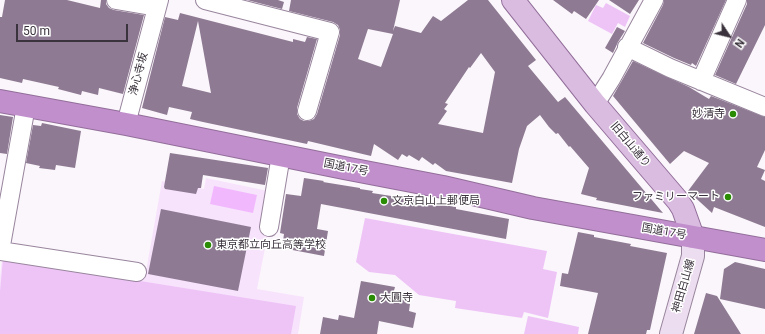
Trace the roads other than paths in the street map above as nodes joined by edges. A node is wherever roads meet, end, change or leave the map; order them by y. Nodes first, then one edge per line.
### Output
1 (116, 0) edge
2 (205, 0) edge
3 (513, 0) edge
4 (654, 0) edge
5 (737, 0) edge
6 (158, 3) edge
7 (627, 48) junction
8 (701, 81) junction
9 (0, 101) edge
10 (595, 104) junction
11 (26, 106) junction
12 (765, 107) edge
13 (307, 111) dead end
14 (126, 124) junction
15 (281, 155) junction
16 (269, 227) dead end
17 (693, 237) junction
18 (765, 250) edge
19 (0, 251) edge
20 (137, 272) dead end
21 (671, 334) edge

1 - 6 street
2 - 13 street
3 - 10 main road, 旧白山通り
4 - 7 street
5 - 8 street
6 - 14 street, 浄心寺坂
7 - 8 street
7 - 10 street
8 - 12 street
9 - 11 highway, 国道17号
10 - 17 main road, 旧白山通り
11 - 14 highway, 国道17号
11 - 19 street
14 - 15 highway, 国道17号
15 - 16 street
15 - 17 highway, 国道17号
17 - 18 highway
17 - 21 main road, 神田白山線
19 - 20 street

